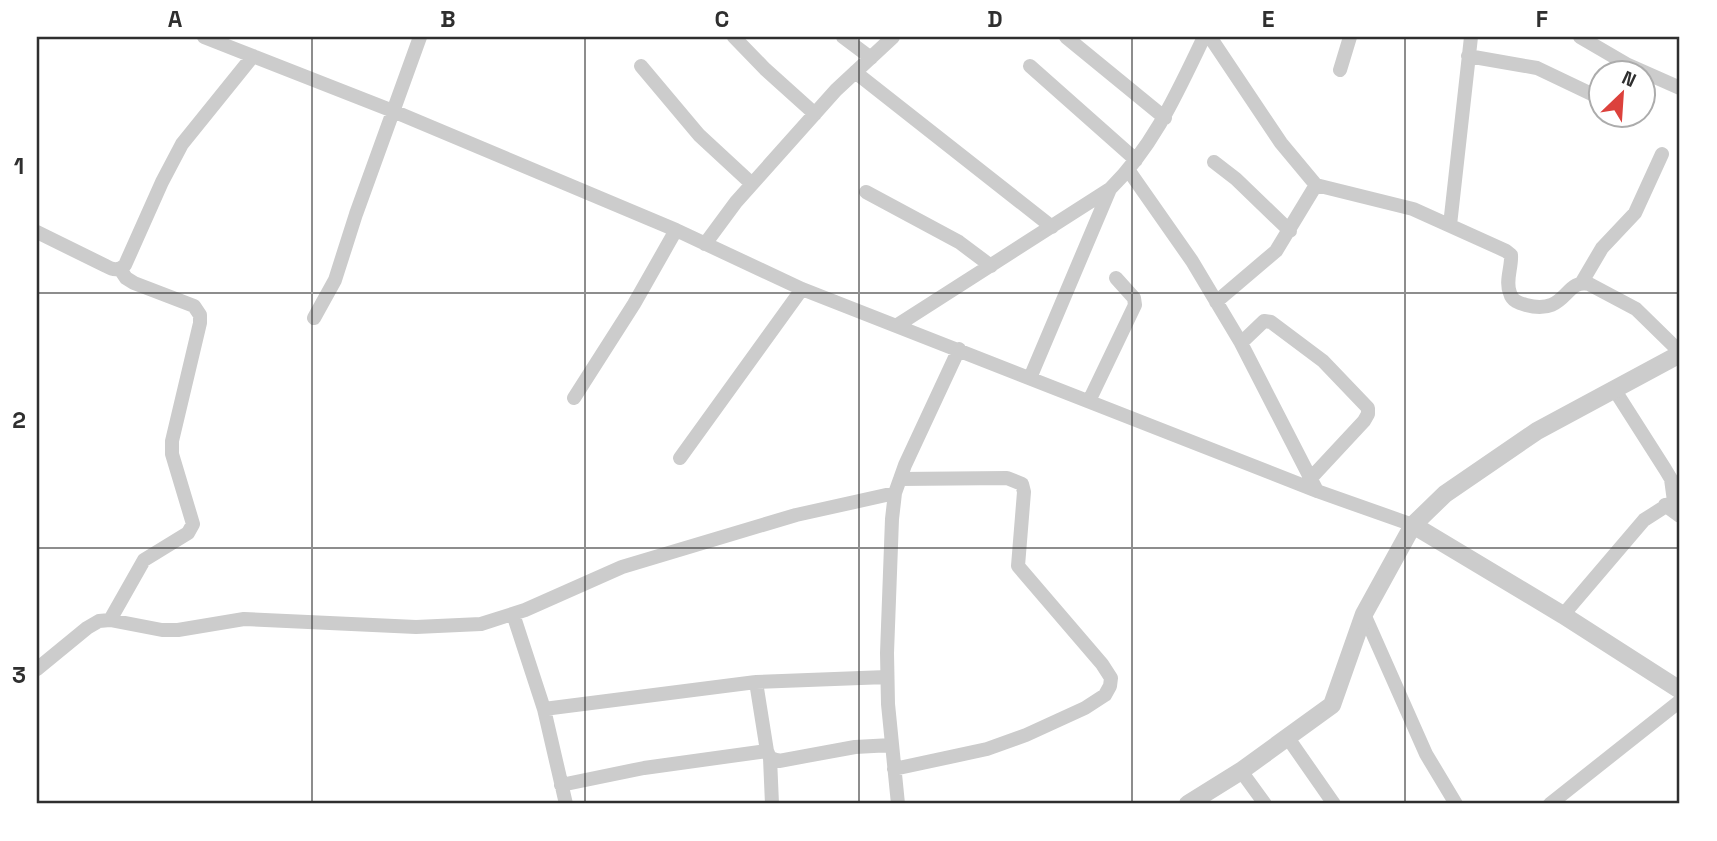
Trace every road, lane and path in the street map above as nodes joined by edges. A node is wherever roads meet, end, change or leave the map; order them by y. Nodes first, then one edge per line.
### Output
1 (204, 37) edge
2 (420, 37) edge
3 (734, 37) edge
4 (843, 37) edge
5 (893, 37) edge
6 (1066, 37) edge
7 (1204, 37) edge
8 (1210, 37) edge
9 (1350, 37) edge
10 (1471, 37) edge
11 (1580, 37) edge
12 (253, 56) junction
13 (1468, 56) junction
14 (870, 58) junction
15 (641, 66) dead end
16 (1030, 66) dead end
17 (1340, 70) dead end
18 (855, 72) junction
19 (1680, 88) edge
20 (1588, 93) edge
21 (393, 111) junction
22 (815, 114) junction
23 (1165, 118) junction
24 (1662, 154) dead end
25 (1214, 162) dead end
26 (1132, 166) junction
27 (752, 184) junction
28 (1316, 185) junction
29 (1111, 189) junction
30 (866, 192) dead end
31 (1450, 225) junction
32 (1052, 226) junction
33 (676, 230) junction
34 (1290, 231) junction
35 (37, 232) edge
36 (705, 244) junction
37 (991, 266) junction
38 (120, 269) junction
39 (1116, 278) dead end
40 (1582, 282) junction
41 (802, 289) junction
42 (1216, 302) junction
43 (314, 318) dead end
44 (897, 326) junction
45 (1241, 343) junction
46 (959, 349) junction
47 (1680, 353) edge
48 (1030, 377) junction
49 (1614, 390) junction
50 (575, 398) dead end
51 (1089, 401) junction
52 (680, 458) dead end
53 (1314, 485) junction
54 (898, 486) junction
55 (1673, 501) edge
56 (1680, 516) edge
57 (1413, 525) junction
58 (513, 614) junction
59 (1364, 614) junction
60 (1563, 615) junction
61 (110, 620) junction
62 (37, 669) edge
63 (887, 677) junction
64 (756, 682) junction
65 (1680, 690) edge
66 (1680, 701) edge
67 (544, 709) junction
68 (1288, 738) junction
69 (892, 744) junction
70 (768, 754) junction
71 (894, 769) junction
72 (1241, 771) junction
73 (561, 785) junction
74 (566, 804) edge
75 (772, 804) edge
76 (898, 804) edge
77 (1188, 804) edge
78 (1265, 804) edge
79 (1334, 804) edge
80 (1456, 804) edge
81 (1550, 804) edge

1 - 12 street
2 - 21 street
3 - 22 street
4 - 14 street
5 - 14 street
6 - 23 street
7 - 23 street
8 - 28 street
9 - 17 street
10 - 13 street
11 - 19 street
12 - 21 street
12 - 38 street
13 - 20 street
13 - 31 street
14 - 18 street
15 - 27 street
16 - 26 street
18 - 22 street
18 - 32 street
21 - 33 street
21 - 43 street
22 - 27 street
23 - 26 street
24 - 40 street
25 - 34 street
26 - 29 street
26 - 42 street
27 - 36 street
28 - 31 street
28 - 34 street
29 - 32 street
29 - 48 street
30 - 37 street
31 - 40 street
32 - 37 street
33 - 36 street
33 - 50 street
34 - 42 street
35 - 38 street
36 - 41 street
37 - 44 street
38 - 61 street
39 - 51 street
40 - 47 street
41 - 44 street
41 - 52 street
42 - 45 street
44 - 46 street
45 - 53 street
45 - 53 street
46 - 48 street
46 - 54 street
47 - 49 street
48 - 51 street
49 - 55 street
49 - 57 street
51 - 53 street
53 - 57 street
54 - 58 street
54 - 63 street
54 - 71 street
55 - 56 street
55 - 60 street
57 - 59 street
57 - 60 street
58 - 61 street
58 - 67 street
59 - 68 street
59 - 80 street
60 - 65 street
61 - 62 street
63 - 64 street
63 - 69 street
64 - 67 street
64 - 70 street
66 - 81 street
67 - 73 street
68 - 72 street
68 - 79 street
69 - 70 street
69 - 71 street
70 - 73 street
70 - 75 street
71 - 76 street
72 - 77 street
72 - 78 street
73 - 74 street

